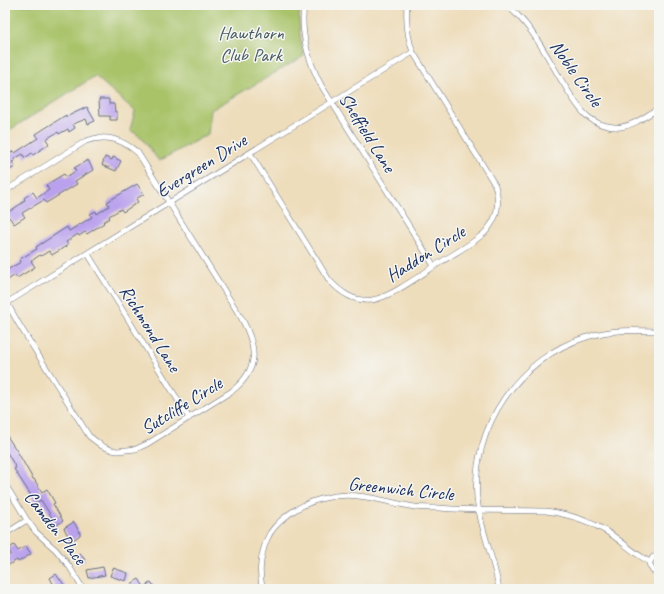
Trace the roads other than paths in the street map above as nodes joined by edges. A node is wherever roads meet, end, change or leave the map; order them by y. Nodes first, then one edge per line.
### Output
1 (304, 5) edge
2 (407, 5) edge
3 (506, 5) edge
4 (413, 52) junction
5 (332, 102) junction
6 (659, 108) edge
7 (250, 153) junction
8 (5, 191) edge
9 (169, 203) junction
10 (88, 254) junction
11 (434, 266) junction
12 (6, 303) edge
13 (659, 331) edge
14 (190, 418) junction
15 (5, 484) edge
16 (479, 510) junction
17 (27, 520) junction
18 (5, 534) edge
19 (659, 556) edge
20 (650, 562) junction
21 (659, 573) edge
22 (83, 589) edge
23 (263, 589) edge
24 (499, 589) edge

1 - 5 street, Sheffield Lane
2 - 4 street, Haddon Circle
3 - 6 street, Noble Circle
4 - 5 street, Evergreen Drive
4 - 11 street, Haddon Circle
5 - 7 street, Evergreen Drive
5 - 11 street, Sheffield Lane
7 - 9 street, Evergreen Drive
7 - 11 street, Haddon Circle
8 - 9 street, Sutcliffe Circle
9 - 10 street, Evergreen Drive
9 - 14 street, Sutcliffe Circle
10 - 12 street, Evergreen Drive
10 - 14 street, Richmond Lane
12 - 14 street, Sutcliffe Circle
13 - 16 street
15 - 17 street, Camden Place
16 - 20 street, Greenwich Circle
16 - 23 street, Greenwich Circle
16 - 24 street
17 - 18 street
17 - 22 street, Camden Place
19 - 20 street
20 - 21 street, Greenwich Circle

